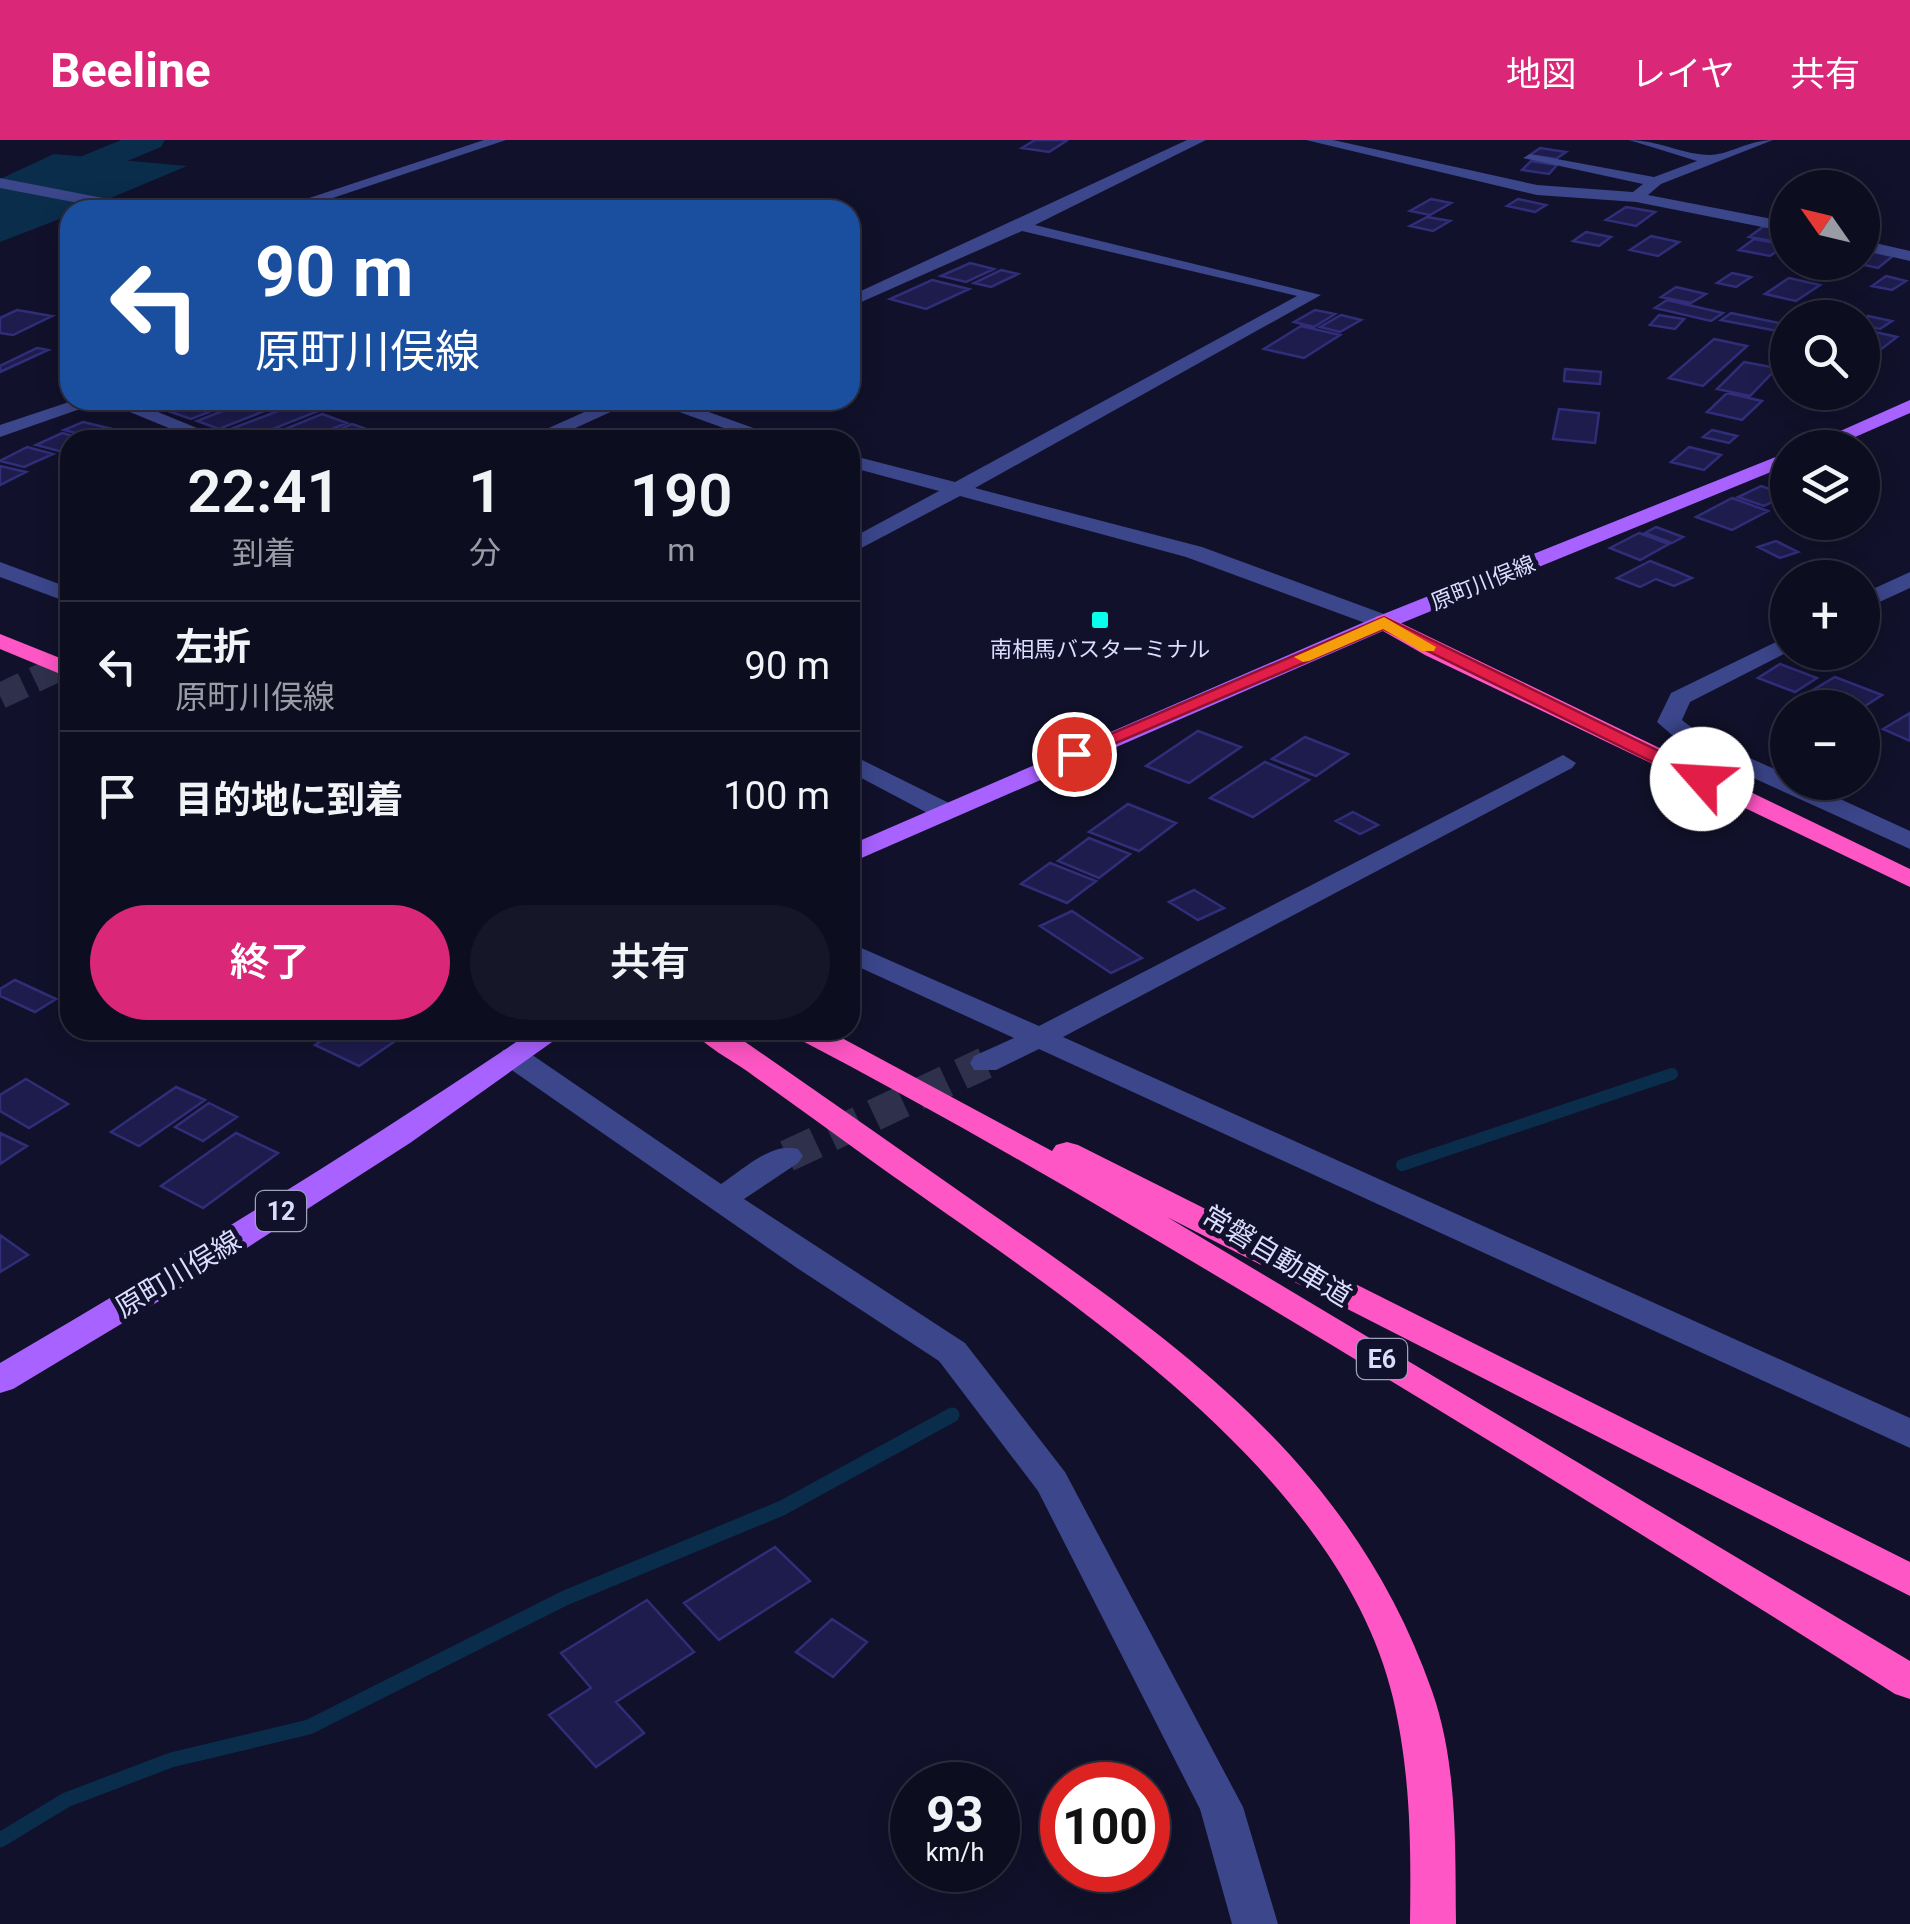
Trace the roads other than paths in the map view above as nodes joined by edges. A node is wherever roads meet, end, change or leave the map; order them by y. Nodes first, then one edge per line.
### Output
1 (499, 140) edge
2 (1200, 140) edge
3 (1313, 140) edge
4 (1636, 140) edge
5 (1766, 140) edge
6 (1530, 158) dead end
7 (1712, 160) junction
8 (1656, 181) junction
9 (0, 184) edge
10 (1636, 196) junction
11 (86, 200) edge
12 (312, 200) edge
13 (1770, 224) edge
14 (1020, 226) junction
15 (1880, 249) edge
16 (1910, 256) edge
17 (860, 298) edge
18 (1910, 406) edge
19 (64, 410) edge
20 (138, 410) edge
21 (602, 410) edge
22 (686, 410) edge
23 (190, 430) edge
24 (556, 430) edge
25 (748, 430) edge
26 (1854, 430) edge
27 (0, 431) edge
28 (860, 464) edge
29 (1770, 465) edge
30 (955, 490) junction
31 (860, 542) edge
32 (0, 569) edge
33 (1910, 579) edge
34 (60, 592) edge
35 (1880, 595) edge
36 (1384, 622) junction
37 (0, 641) edge
38 (1770, 651) edge
39 (60, 668) edge
40 (1563, 763) dead end
41 (860, 767) edge
42 (944, 811) junction
43 (1910, 840) edge
44 (860, 850) edge
45 (1910, 859) edge
46 (1910, 879) edge
47 (860, 957) edge
48 (1039, 1038) junction
49 (539, 1040) edge
50 (722, 1040) edge
51 (823, 1040) edge
52 (846, 1052) junction
53 (514, 1057) junction
54 (984, 1063) tunnel mouth
55 (787, 1156) tunnel mouth
56 (720, 1200) junction
57 (0, 1380) edge
58 (1910, 1434) edge
59 (1910, 1580) edge
60 (1910, 1682) edge
61 (1256, 1924) edge
62 (1433, 1924) edge

1 - 12 street
2 - 14 street
3 - 10 street
4 - 7 street
5 - 7 street
6 - 8 street
7 - 8 street
8 - 10 street
9 - 11 street
10 - 13 street
14 - 17 street
14 - 30 street
15 - 16 street
18 - 26 main road
19 - 27 street
20 - 23 street
21 - 24 street
22 - 25 street
28 - 30 street
29 - 36 main road, 原町川俣線
30 - 31 street
30 - 36 street
32 - 34 street
33 - 35 street
36 - 42 main road, 原町川俣線
36 - 45 highway
36 - 46 highway
37 - 39 highway
38 - 43 street
40 - 48 street
41 - 42 street
42 - 44 main road, 原町川俣線
47 - 48 street
48 - 54 street
48 - 58 street
49 - 53 main road, 原町川俣線 / 12
50 - 62 highway
51 - 52 highway, 常磐自動車道 / E6
52 - 59 highway
52 - 60 highway, 常磐自動車道 / E6
53 - 56 street
53 - 57 main road, 原町川俣線 / 12
55 - 56 street
56 - 61 street

